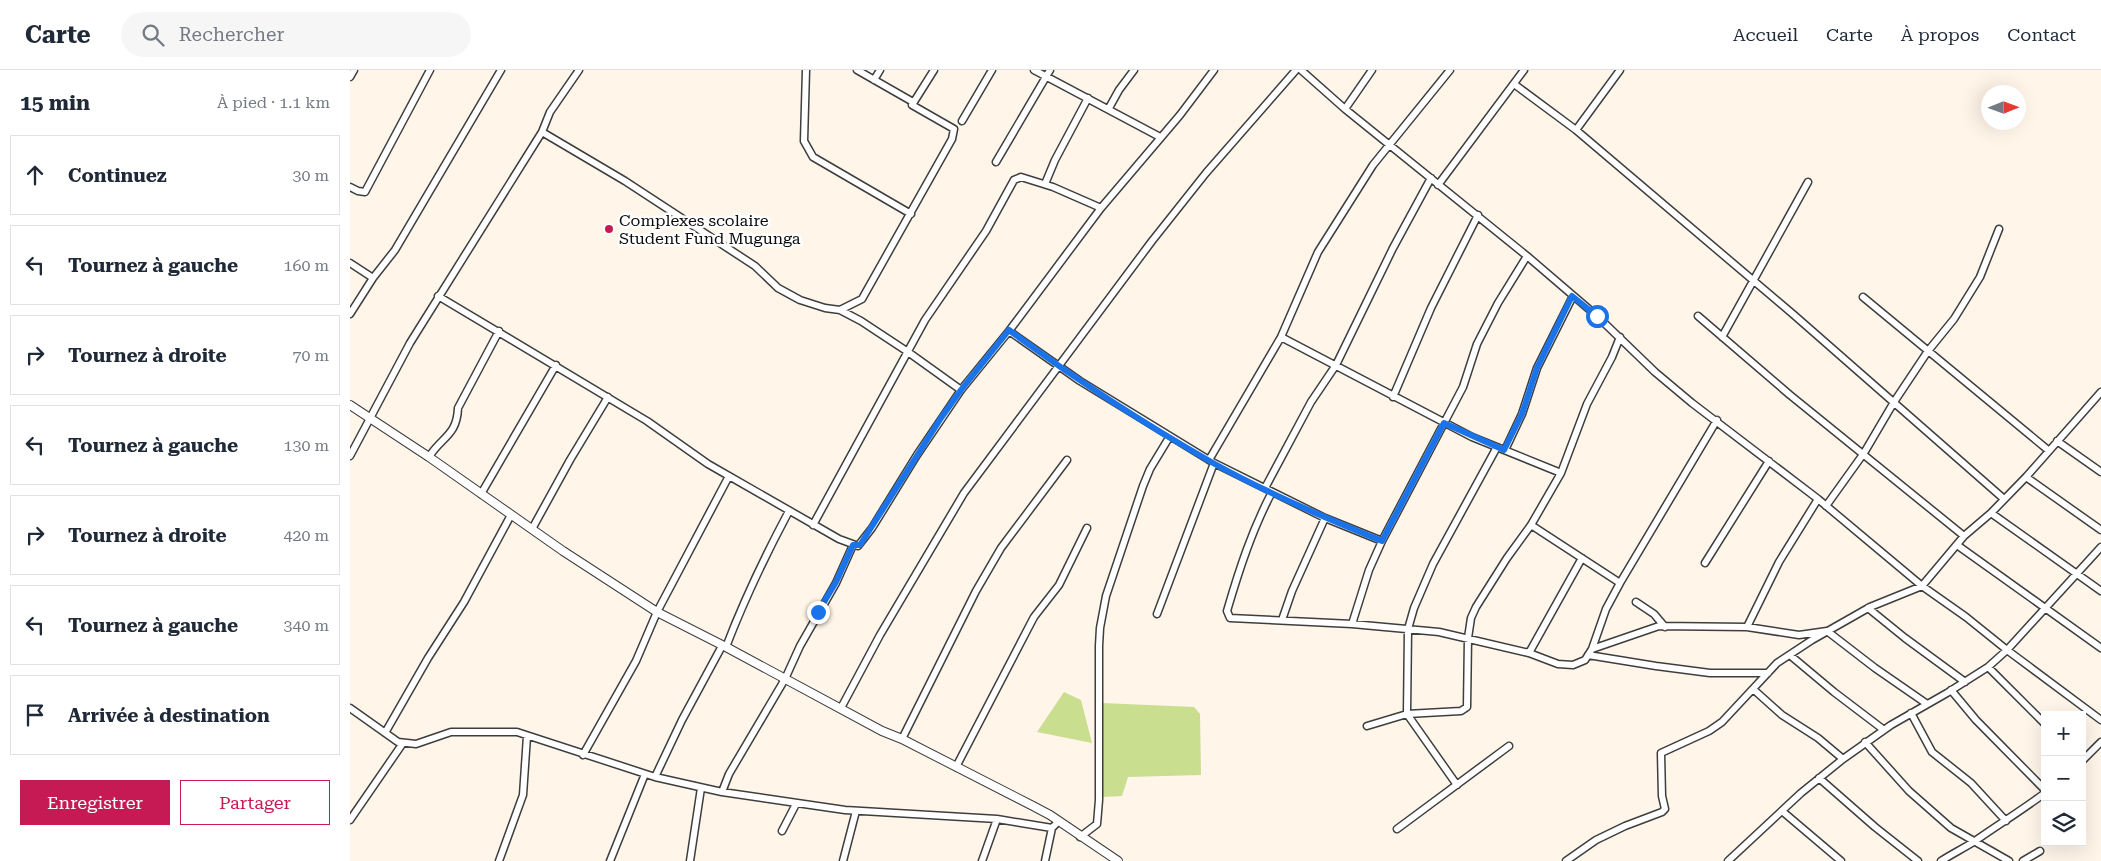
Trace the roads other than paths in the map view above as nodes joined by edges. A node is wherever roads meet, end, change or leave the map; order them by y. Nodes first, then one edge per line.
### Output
1 (354, 70) edge
2 (430, 70) edge
3 (501, 70) edge
4 (806, 70) edge
5 (857, 70) edge
6 (880, 70) edge
7 (934, 70) edge
8 (992, 70) edge
9 (1034, 70) edge
10 (1050, 70) edge
11 (1134, 70) edge
12 (1214, 70) edge
13 (1296, 70) edge
14 (1301, 70) edge
15 (1372, 70) edge
16 (1450, 70) edge
17 (1524, 70) edge
18 (1620, 70) edge
19 (578, 71) edge
20 (1046, 76) junction
21 (350, 77) edge
22 (874, 80) junction
23 (1514, 84) junction
24 (1088, 98) junction
25 (914, 102) junction
26 (1109, 108) junction
27 (1345, 109) junction
28 (962, 121) dead end
29 (1576, 130) junction
30 (542, 132) junction
31 (1160, 137) junction
32 (1391, 145) junction
33 (996, 162) dead end
34 (1431, 178) junction
35 (1808, 182) dead end
36 (1045, 184) junction
37 (1438, 184) junction
38 (350, 187) edge
39 (1100, 208) junction
40 (911, 214) junction
41 (1478, 216) junction
42 (1999, 229) dead end
43 (1527, 256) junction
44 (350, 263) edge
45 (373, 278) junction
46 (1753, 282) junction
47 (438, 296) junction
48 (1572, 296) junction
49 (1863, 297) dead end
50 (840, 310) junction
51 (350, 314) edge
52 (1698, 316) dead end
53 (1009, 330) junction
54 (499, 331) junction
55 (1281, 336) junction
56 (1620, 337) junction
57 (1722, 337) junction
58 (1928, 351) junction
59 (908, 352) junction
60 (1336, 365) junction
61 (556, 366) junction
62 (1060, 368) junction
63 (961, 390) junction
64 (2101, 392) edge
65 (1393, 396) junction
66 (608, 397) junction
67 (1894, 402) junction
68 (350, 405) edge
69 (371, 419) junction
70 (1717, 420) junction
71 (1444, 423) junction
72 (1170, 436) junction
73 (2057, 441) junction
74 (1497, 448) junction
75 (1504, 450) junction
76 (2048, 450) junction
77 (1864, 454) junction
78 (350, 456) edge
79 (429, 457) junction
80 (1067, 460) dead end
81 (1769, 461) junction
82 (1212, 462) junction
83 (2101, 472) edge
84 (1561, 473) junction
85 (729, 476) junction
86 (2026, 477) junction
87 (1264, 488) junction
88 (1272, 492) junction
89 (481, 494) junction
90 (1818, 499) junction
91 (2004, 499) junction
92 (1826, 506) junction
93 (789, 512) junction
94 (1991, 513) junction
95 (511, 515) junction
96 (1325, 518) junction
97 (813, 525) junction
98 (1530, 525) junction
99 (1087, 528) dead end
100 (532, 529) junction
101 (2101, 530) edge
102 (1964, 536) junction
103 (1382, 541) junction
104 (853, 545) junction
105 (1957, 545) junction
106 (2101, 547) edge
107 (1582, 558) junction
108 (1706, 563) dead end
109 (2076, 574) junction
110 (1620, 583) junction
111 (1922, 586) junction
112 (2101, 591) edge
113 (1636, 602) dead end
114 (1868, 608) junction
115 (2045, 608) junction
116 (656, 612) junction
117 (1157, 614) dead end
118 (1282, 620) junction
119 (1352, 624) junction
120 (1665, 627) junction
121 (1747, 627) junction
122 (1408, 629) junction
123 (1828, 631) junction
124 (1468, 638) junction
125 (724, 646) junction
126 (2101, 648) edge
127 (2007, 650) junction
128 (1590, 652) junction
129 (1529, 653) junction
130 (1791, 656) junction
131 (1988, 667) junction
132 (1768, 673) junction
133 (785, 679) junction
134 (1965, 682) junction
135 (1753, 688) junction
136 (1952, 690) junction
137 (1927, 704) junction
138 (350, 708) edge
139 (841, 708) junction
140 (1911, 713) junction
141 (1407, 714) junction
142 (2041, 720) edge
143 (2101, 720) edge
144 (1367, 726) dead end
145 (1884, 730) junction
146 (384, 733) junction
147 (527, 736) junction
148 (902, 739) junction
149 (1865, 742) junction
150 (2101, 742) edge
151 (402, 743) junction
152 (1510, 746) dead end
153 (583, 755) junction
154 (2086, 756) edge
155 (1843, 758) junction
156 (956, 767) junction
157 (645, 774) junction
158 (655, 777) junction
159 (1818, 778) junction
160 (1457, 785) junction
161 (2041, 787) edge
162 (701, 788) junction
163 (722, 792) junction
164 (2041, 794) edge
165 (796, 804) junction
166 (856, 811) junction
167 (1782, 811) junction
168 (997, 819) junction
169 (350, 820) edge
170 (2006, 821) junction
171 (1058, 822) junction
172 (1052, 828) junction
173 (1397, 829) dead end
174 (782, 831) dead end
175 (1080, 837) junction
176 (1974, 842) junction
177 (2040, 851) dead end
178 (499, 861) edge
179 (610, 861) edge
180 (690, 861) edge
181 (843, 861) edge
182 (982, 861) edge
183 (1045, 861) edge
184 (1118, 861) edge
185 (1566, 861) edge
186 (1728, 861) edge
187 (1841, 861) edge
188 (1918, 861) edge
189 (1941, 861) edge
190 (2010, 861) edge
191 (2023, 861) edge

1 - 21 street
2 - 38 street
3 - 45 street
4 - 40 street
5 - 22 street
6 - 22 street
7 - 25 street
8 - 28 street
9 - 20 street
10 - 20 street
11 - 26 street
12 - 31 street
13 - 62 street
14 - 27 street
15 - 27 street
16 - 32 street
17 - 23 street
18 - 29 street
19 - 30 street
20 - 24 street
20 - 33 street
22 - 25 street
23 - 29 street
23 - 37 street
24 - 26 street
24 - 36 street
25 - 40 street
26 - 31 street
27 - 32 street
29 - 46 street
30 - 47 street
30 - 50 street
31 - 39 street
32 - 34 street
32 - 55 street
34 - 37 street
34 - 60 street
35 - 46 street
36 - 39 street
36 - 59 street
37 - 41 street
39 - 53 street
40 - 50 street
41 - 43 street
41 - 65 street
42 - 58 street
43 - 48 street
43 - 71 street
44 - 45 street
45 - 51 street
46 - 57 street
46 - 67 street
47 - 54 street
47 - 69 street
48 - 56 street
48 - 75 street
49 - 58 street
50 - 59 street
52 - 57 street
53 - 62 street
53 - 63 street
54 - 61 street
54 - 79 street
55 - 60 street
55 - 82 street
56 - 70 street
56 - 84 street
57 - 77 street
58 - 67 street
58 - 76 street
59 - 63 street
59 - 97 street
60 - 65 street
60 - 87 street
61 - 66 street
61 - 89 street
62 - 72 street
62 - 139 street
63 - 104 street
64 - 73 street
65 - 71 street
66 - 85 street
66 - 100 street
67 - 77 street
67 - 91 street
68 - 69 street
69 - 78 street
69 - 79 street
70 - 81 street
70 - 110 street
71 - 74 street
71 - 103 street
72 - 82 street
72 - 175 street
73 - 76 street
73 - 83 street
74 - 75 street
74 - 122 street
75 - 84 street
76 - 86 street
77 - 92 street
77 - 102 street
79 - 89 street
80 - 148 street
81 - 90 street
81 - 108 street
82 - 87 street
82 - 117 street
84 - 98 street
85 - 93 street
85 - 116 street
86 - 91 street
86 - 101 street
87 - 88 street
88 - 96 street
88 - 118 street
89 - 95 street
90 - 92 street
90 - 121 street
91 - 94 street
92 - 111 street
93 - 97 street
93 - 125 street
94 - 102 street
94 - 109 street
95 - 100 street
95 - 146 street
96 - 103 street
96 - 118 street
97 - 104 street
98 - 107 street
98 - 124 street
99 - 156 street
100 - 116 street
102 - 105 street
103 - 119 street
104 - 133 street
105 - 111 street
105 - 115 street
106 - 109 street
107 - 110 street
107 - 129 street
109 - 112 street
109 - 115 street
110 - 128 street
111 - 114 street
111 - 127 street
113 - 120 street
114 - 123 street
114 - 134 street
115 - 126 street
115 - 127 street
116 - 125 street
116 - 153 street
118 - 119 street
119 - 122 street
120 - 121 street
120 - 128 street
121 - 123 street
122 - 124 street
122 - 141 street
123 - 130 street
123 - 137 street
124 - 129 street
124 - 141 street
125 - 133 street
125 - 158 street
127 - 131 street
127 - 143 street
128 - 129 street
128 - 132 street
130 - 132 street
130 - 145 street
131 - 134 street
131 - 142 street
132 - 135 street
133 - 139 street
133 - 163 street
134 - 136 street
135 - 155 street
135 - 185 street
136 - 137 street
136 - 161 street
137 - 140 street
138 - 146 street
139 - 148 street
140 - 145 street
140 - 170 street
141 - 144 street
141 - 160 street
145 - 149 street
146 - 151 street
147 - 151 street
147 - 153 street
147 - 178 street
148 - 156 street
149 - 155 street
149 - 176 street
150 - 154 street
151 - 169 street
152 - 160 street
153 - 157 street
155 - 159 street
156 - 171 street
157 - 158 street
157 - 179 street
158 - 162 street
159 - 167 street
159 - 188 street
160 - 173 street
162 - 163 street
162 - 180 street
163 - 165 street
164 - 170 street
165 - 166 street
165 - 174 street
166 - 168 street
166 - 181 street
167 - 186 street
167 - 187 street
168 - 172 street
168 - 182 street
170 - 176 street
171 - 172 street
171 - 175 street
172 - 183 street
175 - 184 street
176 - 189 street
176 - 190 street
177 - 191 street

